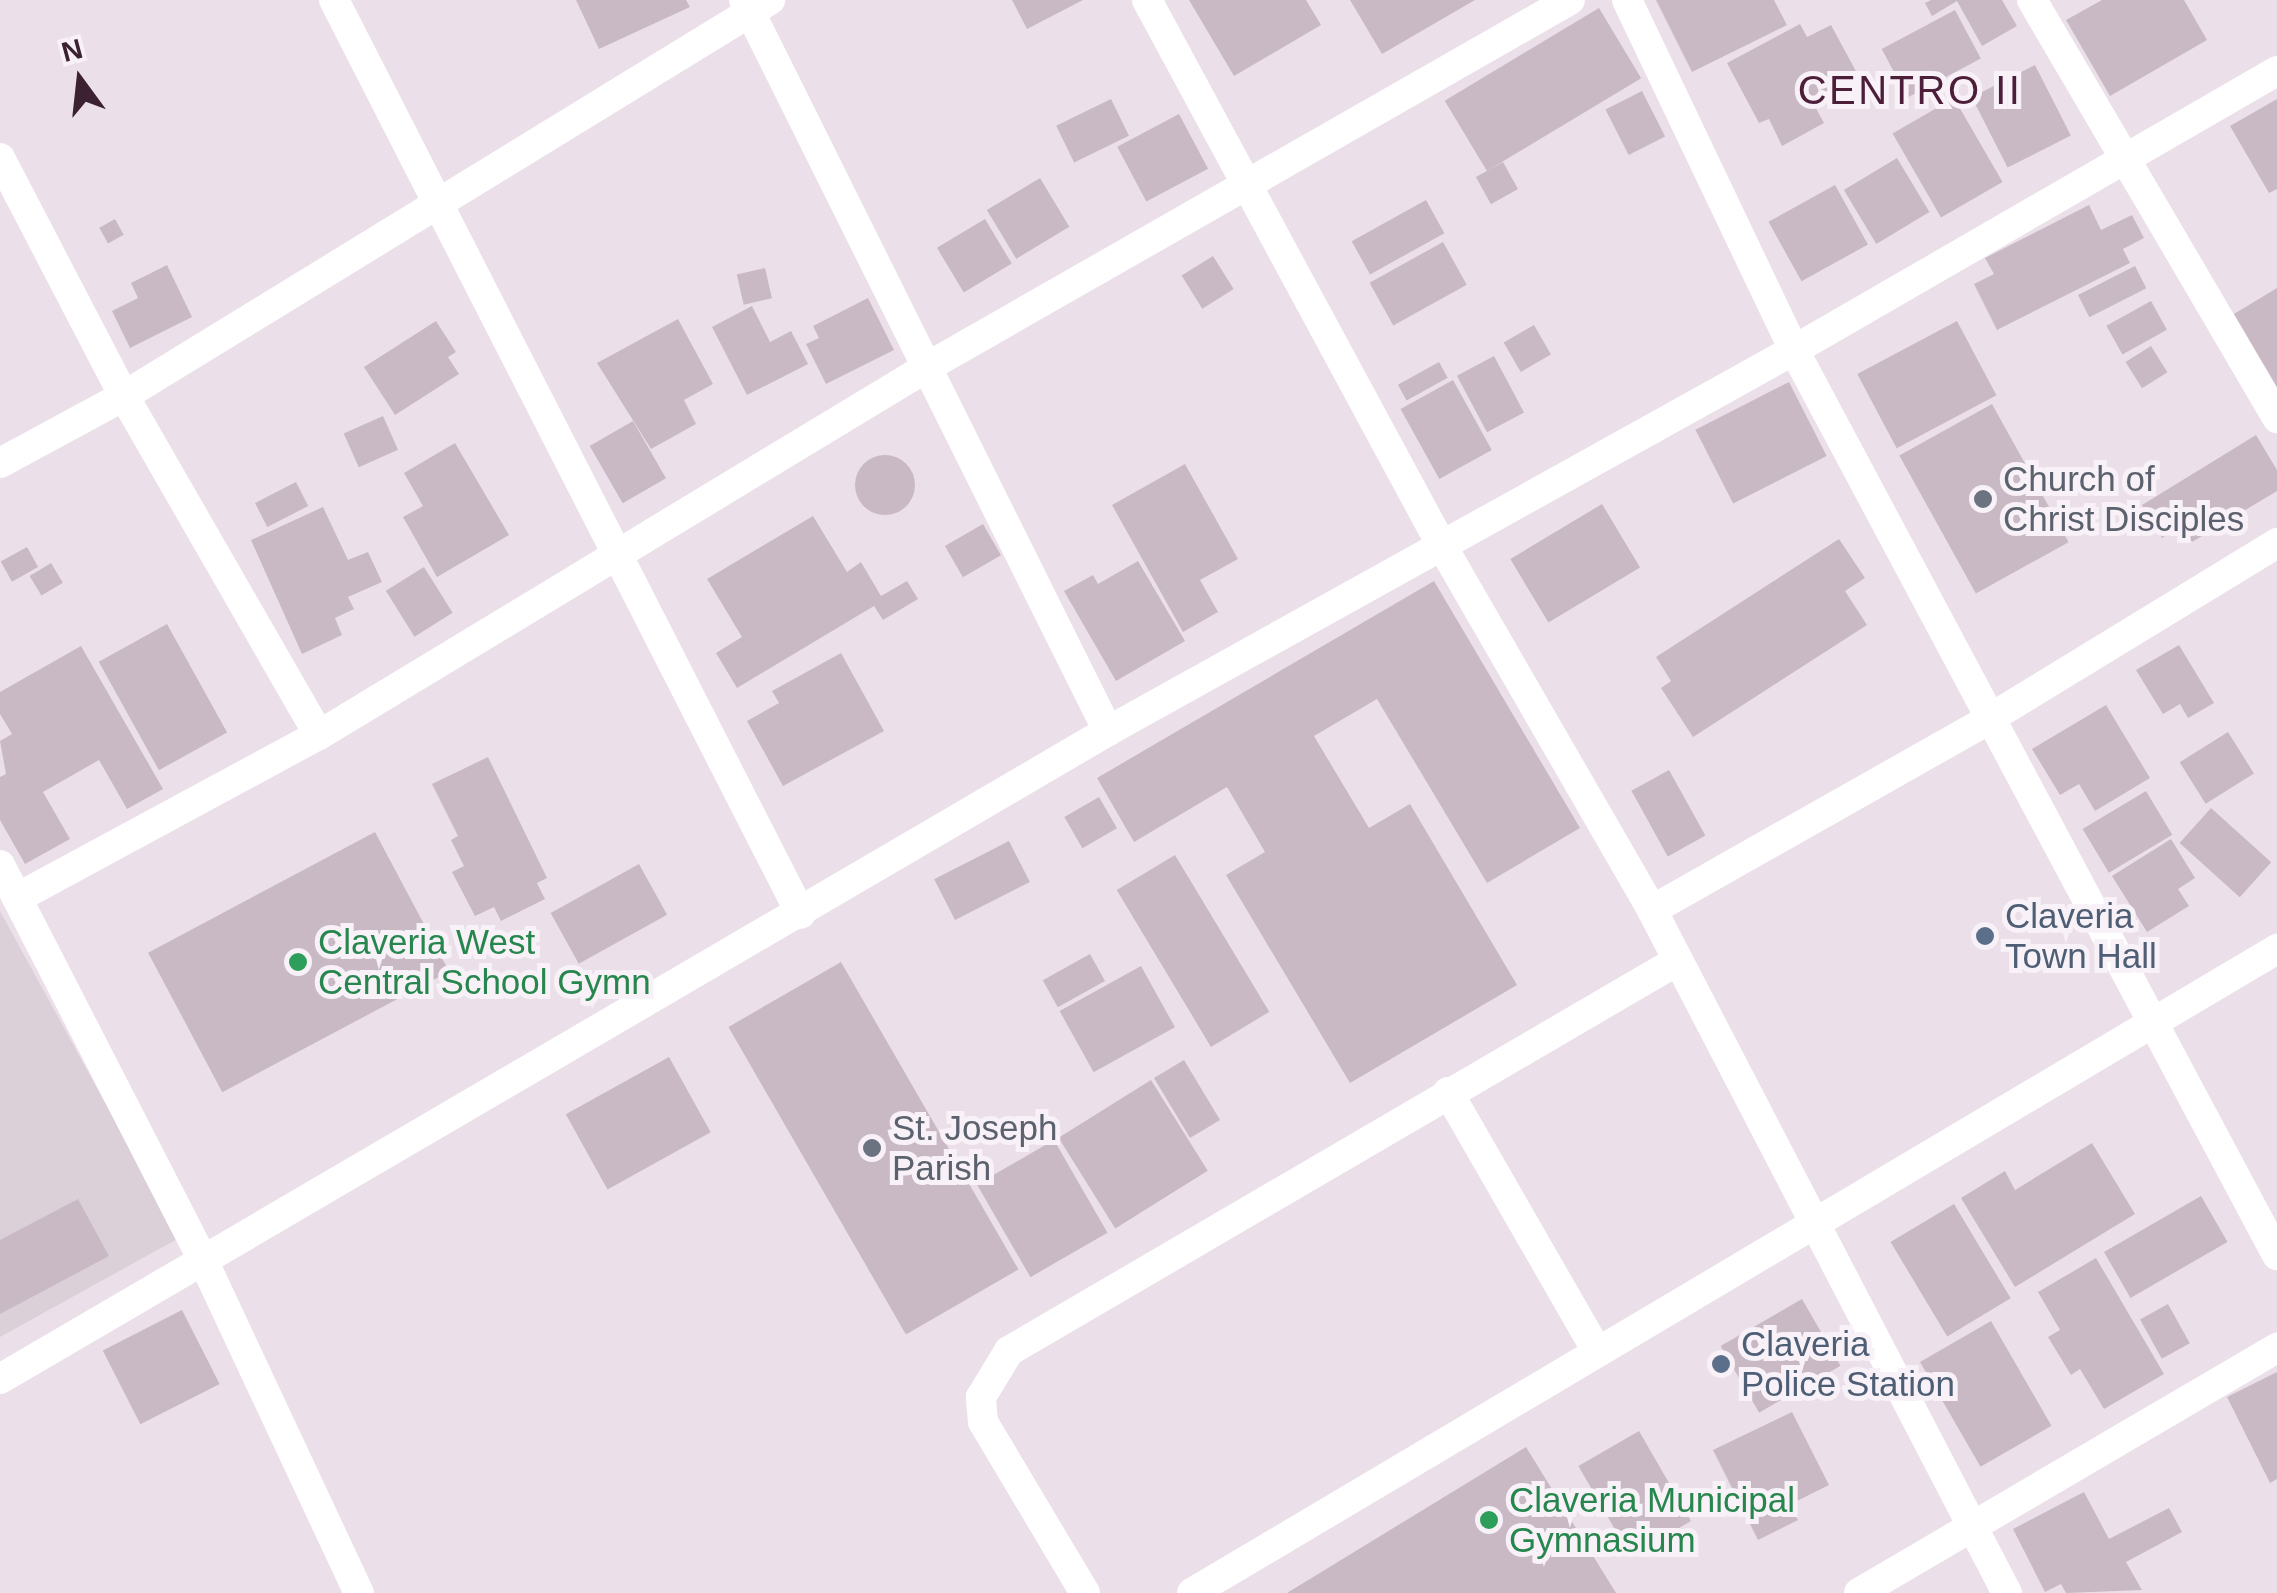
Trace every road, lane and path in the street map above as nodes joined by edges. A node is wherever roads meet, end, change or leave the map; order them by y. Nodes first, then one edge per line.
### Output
1 (334, 0) edge
2 (1146, 0) edge
3 (1570, 0) edge
4 (1628, 0) edge
5 (2032, 0) edge
6 (755, 4) edge
7 (2277, 70) edge
8 (0, 158) edge
9 (2122, 160) junction
10 (1247, 184) junction
11 (442, 204) junction
12 (1794, 350) junction
13 (929, 366) junction
14 (124, 396) junction
15 (2277, 418) edge
16 (0, 463) edge
17 (2277, 543) edge
18 (1442, 546) junction
19 (618, 550) junction
20 (1989, 719) junction
21 (1108, 731) junction
22 (318, 734) junction
23 (0, 866) edge
24 (18, 898) junction
25 (1652, 910) junction
26 (801, 914) junction
27 (2277, 949) edge
28 (1677, 960) junction
29 (2155, 1024) junction
30 (1448, 1092) junction
31 (1810, 1224) junction
32 (2277, 1255) edge
33 (202, 1258) junction
34 (2277, 1348) edge
35 (1597, 1351) junction
36 (0, 1378) edge
37 (1972, 1524) junction
38 (359, 1593) edge
39 (1084, 1593) edge
40 (1192, 1593) edge
41 (1859, 1593) edge
42 (2007, 1593) edge

1 - 11 street
2 - 10 street
3 - 10 street
4 - 12 street
5 - 9 street
6 - 11 street
6 - 13 street
7 - 9 street
8 - 14 street
9 - 12 street
9 - 15 street
10 - 13 street
10 - 18 street
11 - 14 street
11 - 19 street
12 - 18 street
12 - 20 street
13 - 19 street
13 - 21 street
14 - 16 street
14 - 22 street
17 - 20 street
18 - 21 street
18 - 25 street
19 - 22 street
19 - 26 street
20 - 25 street
20 - 29 street
21 - 26 street
22 - 24 street
23 - 24 street
24 - 33 street
25 - 28 street
26 - 33 street
27 - 29 street
28 - 30 street
28 - 31 street
29 - 31 street
29 - 32 street
30 - 35 street
30 - 39 street
31 - 35 street
31 - 37 street
33 - 36 street
33 - 38 street
34 - 37 street
35 - 40 street
37 - 41 street
37 - 42 street

